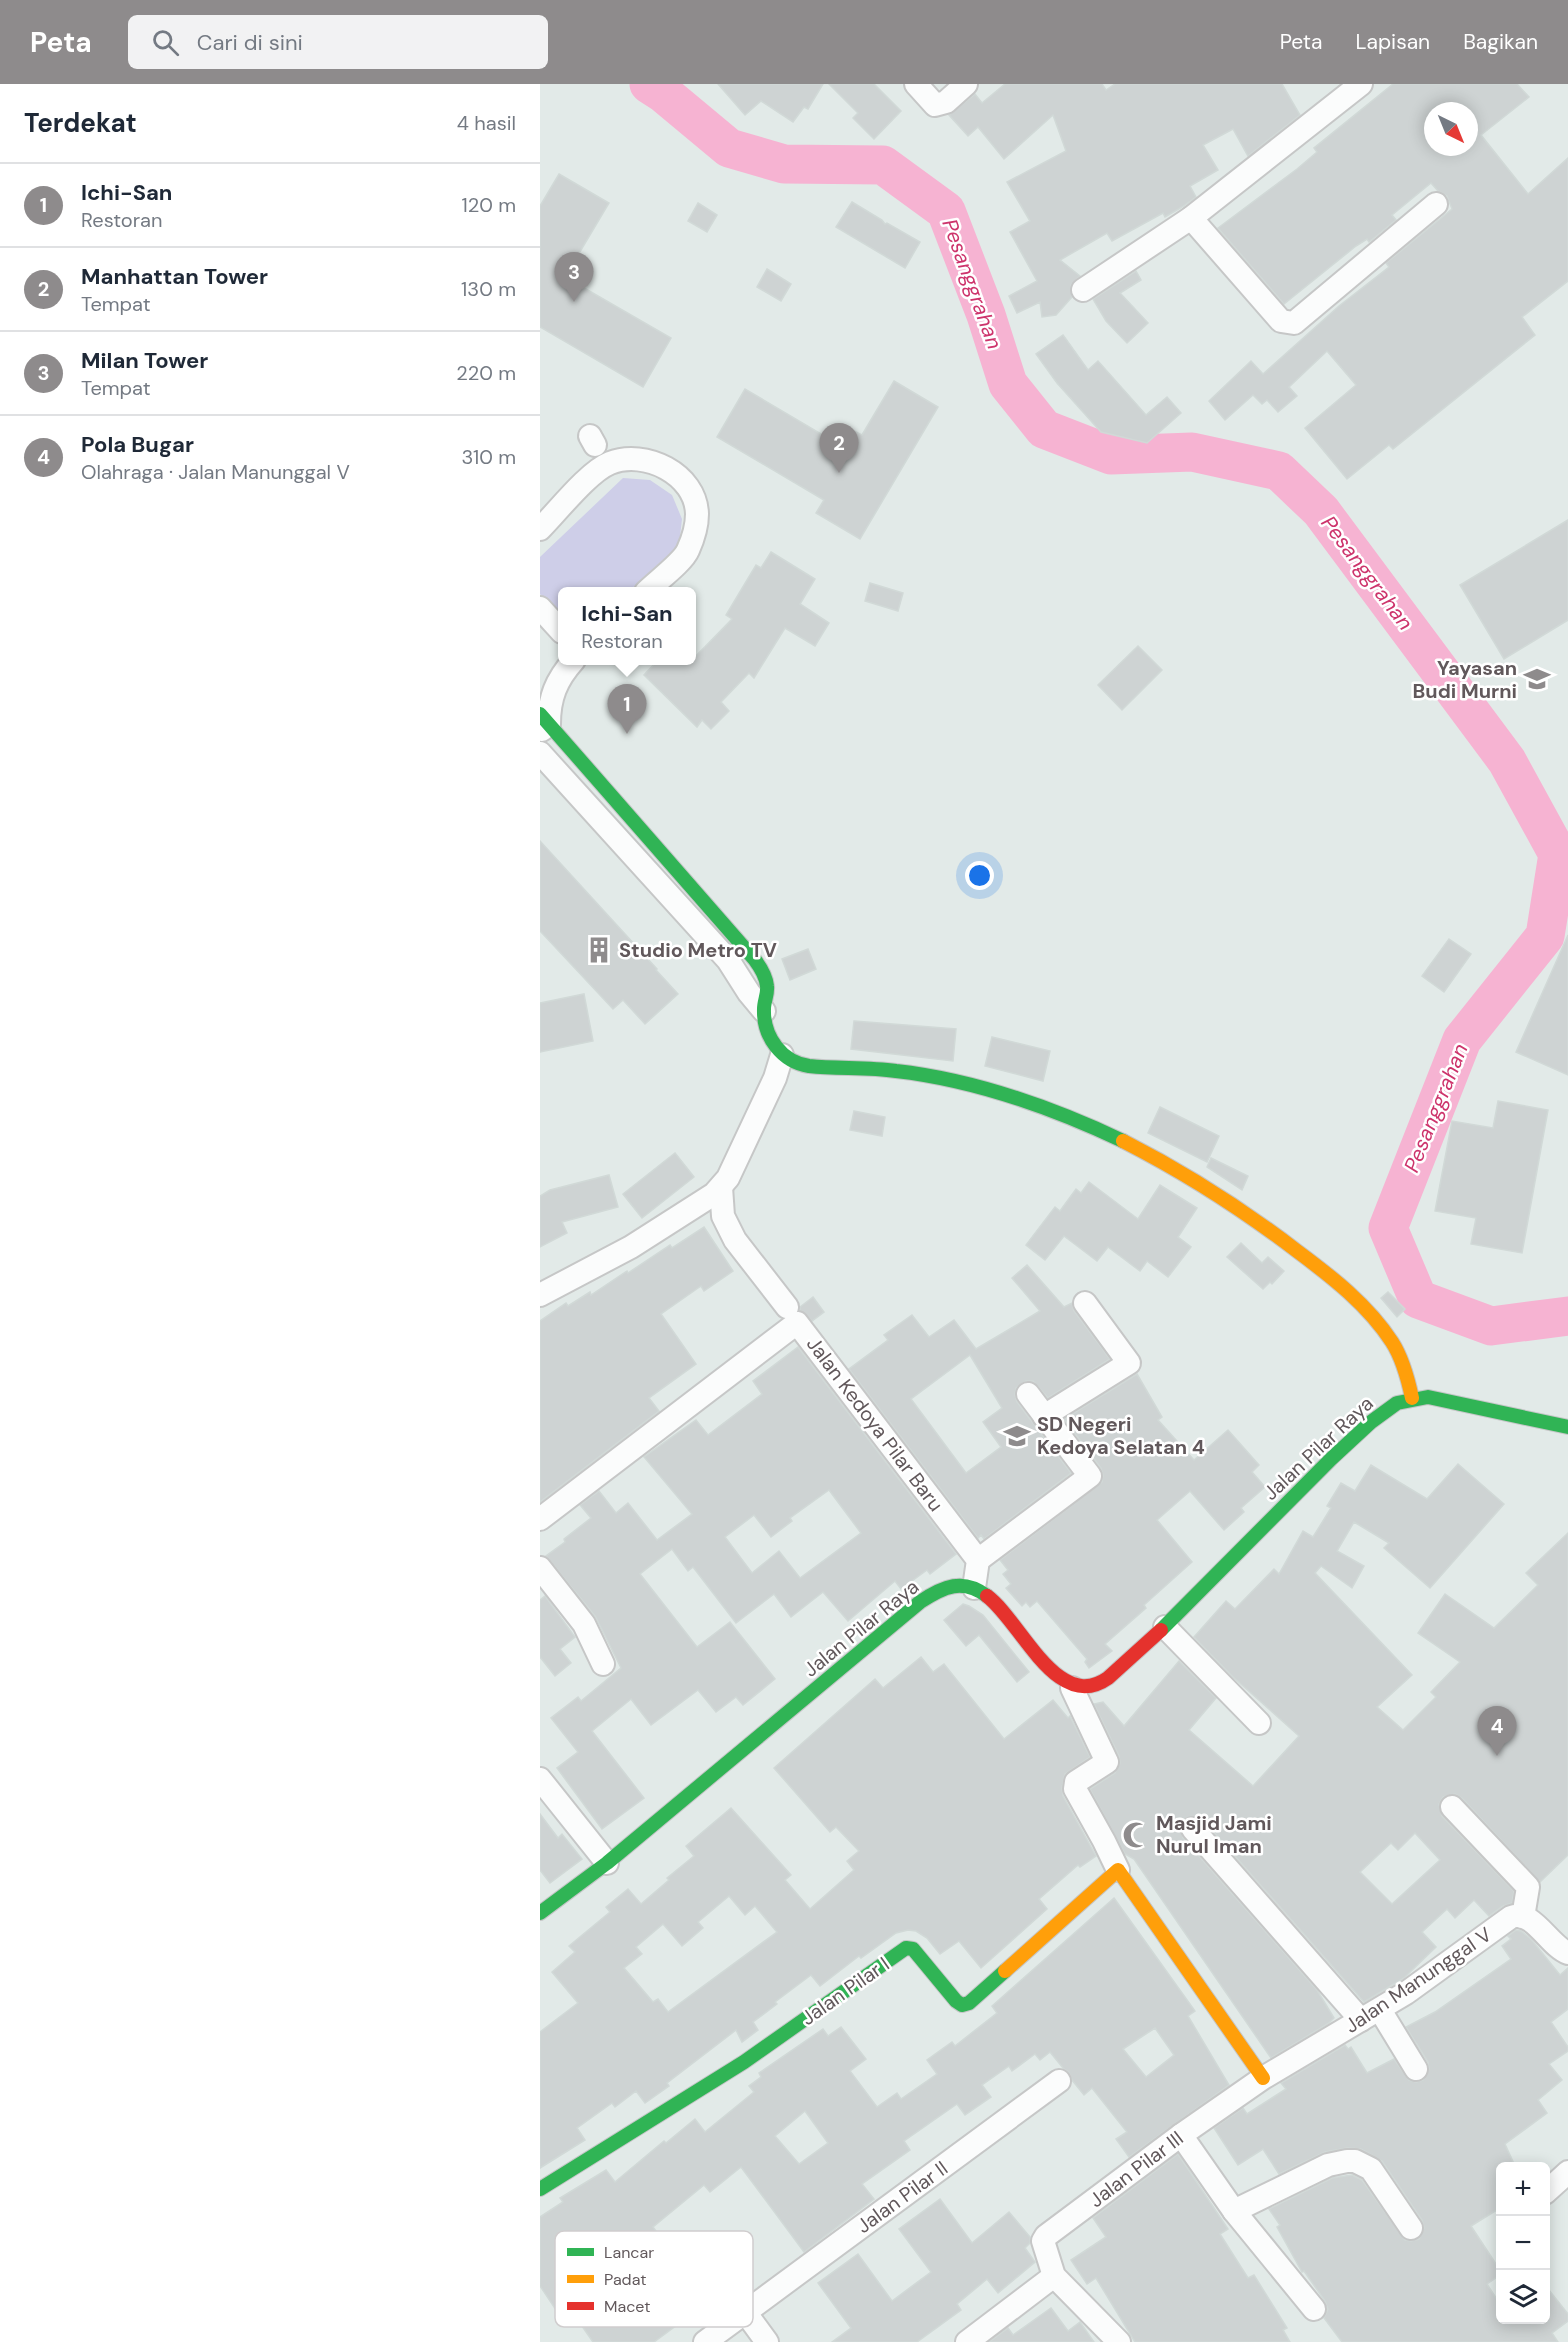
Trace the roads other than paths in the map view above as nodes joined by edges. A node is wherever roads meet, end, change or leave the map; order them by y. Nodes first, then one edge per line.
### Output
1 (916, 84) edge
2 (966, 84) edge
3 (1361, 84) edge
4 (1436, 204) dead end
5 (1191, 218) junction
6 (1083, 290) dead end
7 (540, 529) edge
8 (650, 587) edge
9 (540, 608) edge
10 (558, 628) edge
11 (569, 665) edge
12 (543, 723) edge
13 (540, 753) edge
14 (764, 1011) junction
15 (782, 1055) junction
16 (721, 1187) junction
17 (540, 1295) edge
18 (1085, 1303) dead end
19 (787, 1307) dead end
20 (1028, 1394) dead end
21 (1412, 1398) junction
22 (1561, 1412) dead end
23 (1044, 1416) junction
24 (1541, 1420) junction
25 (1568, 1427) edge
26 (540, 1519) edge
27 (978, 1560) junction
28 (540, 1568) edge
29 (974, 1588) junction
30 (1165, 1627) junction
31 (603, 1664) dead end
32 (1072, 1688) junction
33 (1259, 1723) dead end
34 (540, 1779) edge
35 (1452, 1807) dead end
36 (1193, 1829) dead end
37 (608, 1863) junction
38 (1118, 1870) junction
39 (540, 1913) edge
40 (1523, 1917) junction
41 (1568, 1953) edge
42 (1371, 2015) junction
43 (1416, 2069) dead end
44 (1263, 2078) junction
45 (1059, 2081) dead end
46 (1181, 2135) junction
47 (1568, 2172) edge
48 (1550, 2188) edge
49 (540, 2189) edge
50 (1234, 2211) junction
51 (1411, 2228) dead end
52 (1054, 2276) junction
53 (753, 2306) edge
54 (1314, 2309) dead end
55 (753, 2323) edge
56 (725, 2327) edge
57 (705, 2342) edge
58 (767, 2342) edge
59 (967, 2342) edge
60 (1119, 2342) edge

1 - 2 street
3 - 5 street
4 - 5 street
5 - 6 street
7 - 8 street
9 - 10 street
11 - 12 street
12 - 14 street
13 - 14 street
14 - 15 street
15 - 16 street
15 - 21 street
16 - 17 street
16 - 19 street
18 - 23 street
20 - 23 street
21 - 24 street
21 - 30 street, Jalan Pilar Raya
22 - 24 street
23 - 27 street
24 - 25 street
26 - 27 street, Jalan Kedoya Pilar Baru
27 - 29 street
28 - 31 street
29 - 32 street
29 - 37 street, Jalan Pilar Raya
30 - 32 street, Jalan Pilar Raya
30 - 33 street
32 - 38 street
34 - 37 street
35 - 40 street
36 - 42 street
37 - 39 street, Jalan Pilar Raya
38 - 44 street
38 - 49 street, Jalan Pilar I
40 - 41 street
40 - 42 street, Jalan Manunggal V
42 - 43 street
42 - 44 street, Jalan Manunggal V
44 - 46 street, Jalan Pilar III
45 - 53 street, Jalan Pilar II
46 - 50 street
46 - 52 street, Jalan Pilar III
47 - 48 street
50 - 51 street
50 - 54 street
52 - 59 street
52 - 60 street
55 - 58 street
56 - 57 street, Jalan Pilar II

